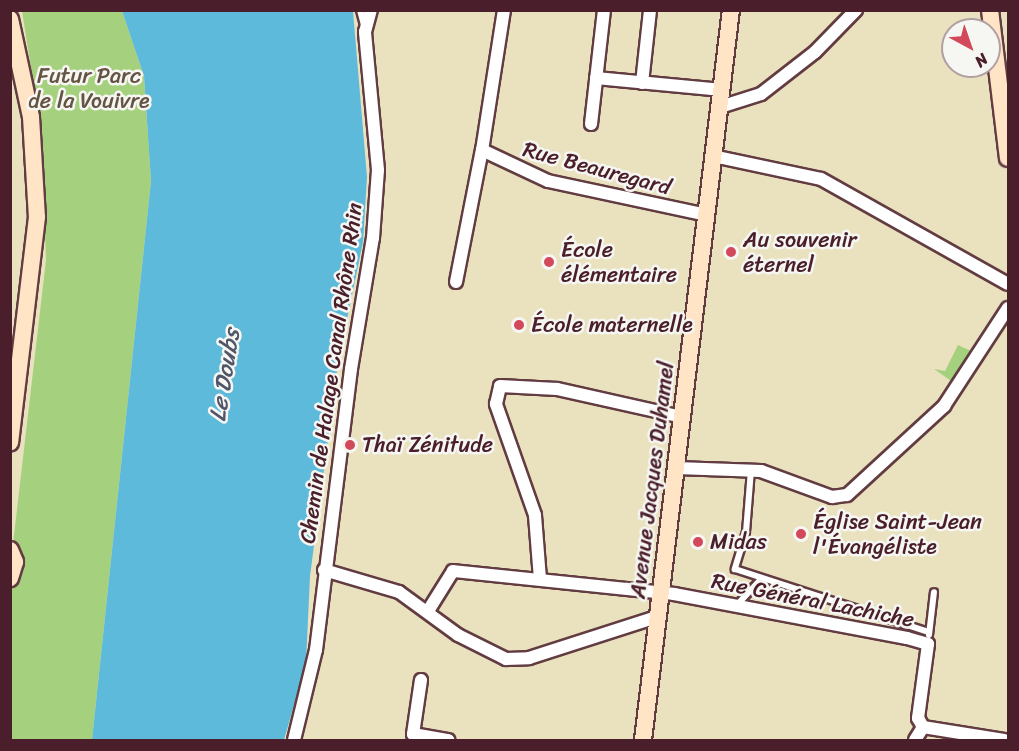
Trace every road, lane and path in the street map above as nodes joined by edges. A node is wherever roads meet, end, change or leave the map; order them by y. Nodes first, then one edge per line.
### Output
1 (360, 10) edge
2 (370, 10) edge
3 (504, 10) edge
4 (604, 10) edge
5 (650, 10) edge
6 (731, 10) edge
7 (856, 10) edge
8 (990, 10) edge
9 (10, 19) edge
10 (365, 32) junction
11 (596, 78) junction
12 (642, 83) junction
13 (721, 99) junction
14 (591, 124) dead end
15 (482, 150) junction
16 (713, 156) junction
17 (1008, 158) edge
18 (706, 215) junction
19 (456, 282) dead end
20 (1008, 284) edge
21 (1008, 308) edge
22 (682, 417) junction
23 (10, 442) edge
24 (676, 468) junction
25 (751, 470) junction
26 (10, 550) edge
27 (324, 570) junction
28 (10, 578) edge
29 (540, 579) junction
30 (761, 579) junction
31 (661, 592) junction
32 (934, 592) dead end
33 (734, 607) junction
34 (428, 611) junction
35 (657, 617) junction
36 (929, 638) junction
37 (421, 680) dead end
38 (923, 727) junction
39 (294, 741) edge
40 (448, 741) edge
41 (643, 741) edge
42 (915, 741) edge
43 (1004, 741) edge

1 - 10 lane, Chemin de Halage Canal Rhône Rhin
2 - 10 street
3 - 15 street
4 - 11 street
5 - 12 street
6 - 13 main road, Avenue Jacques Duhamel
7 - 13 street
8 - 17 main road
9 - 23 main road
10 - 27 street, Chemin de Halage Canal Rhône Rhin
11 - 12 street
11 - 14 street
12 - 13 street
13 - 16 main road, Avenue Jacques Duhamel
15 - 18 street, Rue Beauregard
15 - 19 street
16 - 18 main road, Avenue Jacques Duhamel
16 - 20 street
18 - 22 main road, Avenue Jacques Duhamel
21 - 25 street
22 - 24 main road, Avenue Jacques Duhamel
22 - 29 street
24 - 25 street
24 - 31 main road, Avenue Jacques Duhamel
25 - 30 lane
26 - 28 main road
27 - 34 street
27 - 39 street, Chemin de Halage Canal Rhône Rhin
29 - 31 street, Rue Général Lachiche
29 - 34 street, Rue Général Lachiche
30 - 33 lane
30 - 36 lane
31 - 33 street, Rue Général Lachiche
31 - 35 main road, Avenue Jacques Duhamel
32 - 36 lane
33 - 36 street, Rue Général Lachiche
34 - 35 street
35 - 41 main road, Avenue Jacques Duhamel
36 - 38 street, Rue Général Lachiche
37 - 40 street
38 - 42 street
38 - 43 street

